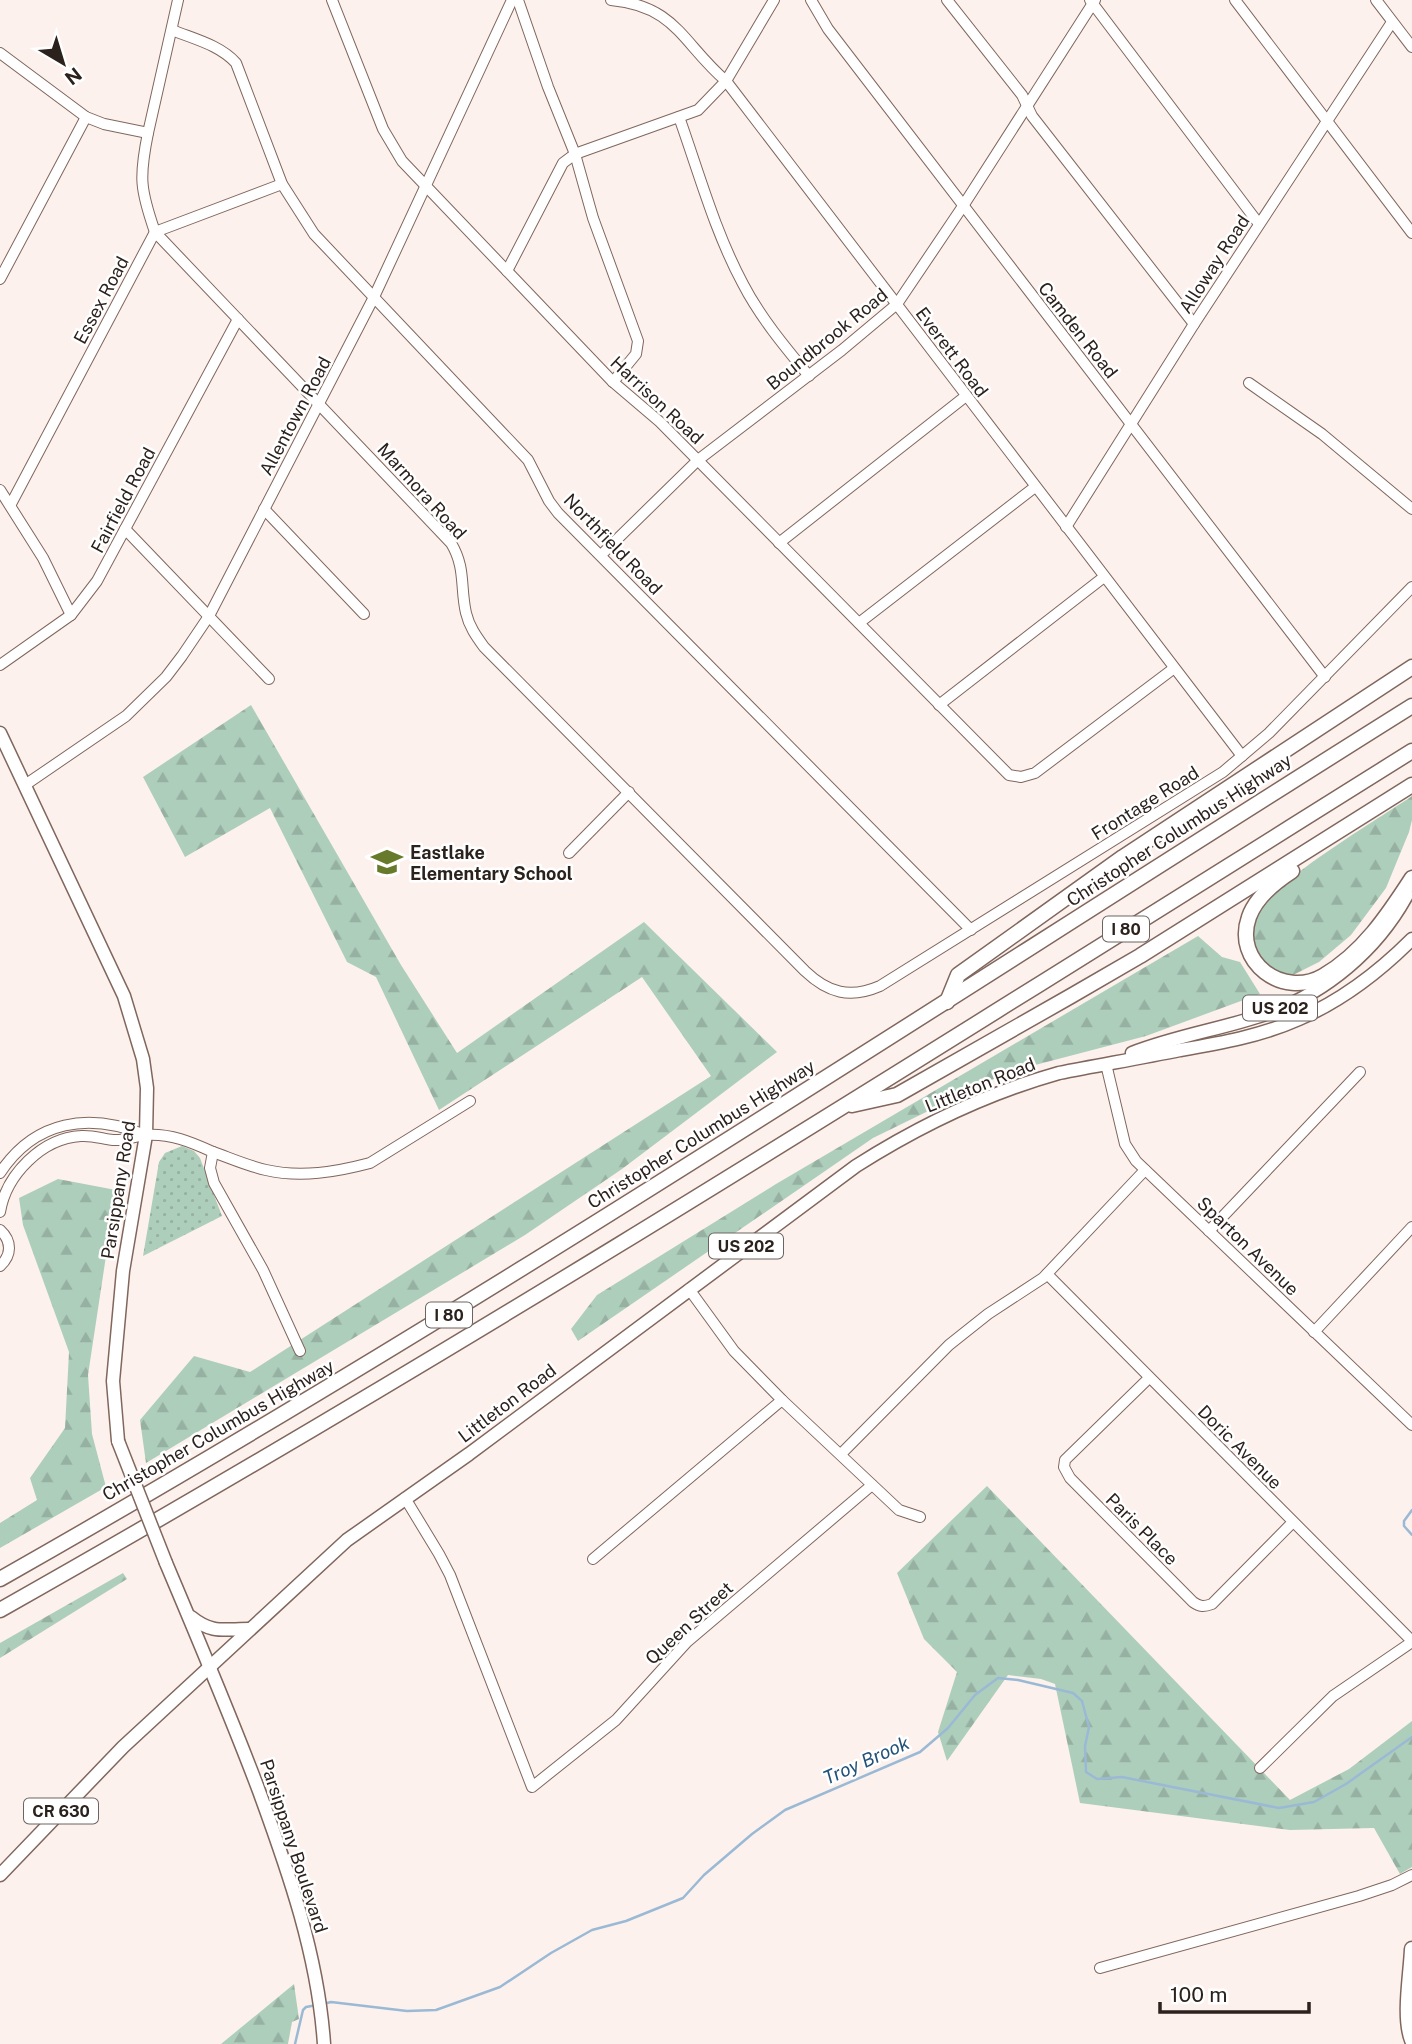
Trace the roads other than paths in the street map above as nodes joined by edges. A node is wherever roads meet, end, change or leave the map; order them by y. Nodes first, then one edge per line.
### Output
1 (178, 0) edge
2 (332, 0) edge
3 (515, 0) edge
4 (611, 0) edge
5 (774, 0) edge
6 (811, 0) edge
7 (947, 0) edge
8 (1235, 0) edge
9 (1376, 0) edge
10 (1092, 1) edge
11 (640, 2) edge
12 (1392, 22) junction
13 (172, 30) junction
14 (1412, 47) edge
15 (0, 53) edge
16 (726, 80) junction
17 (1027, 105) junction
18 (86, 117) junction
19 (680, 117) junction
20 (1326, 121) junction
21 (148, 133) junction
22 (575, 154) junction
23 (282, 184) junction
24 (426, 186) junction
25 (963, 206) junction
26 (1259, 224) junction
27 (155, 232) junction
28 (1412, 233) edge
29 (507, 271) junction
30 (0, 279) edge
31 (374, 297) junction
32 (897, 304) junction
33 (238, 319) junction
34 (1194, 324) junction
35 (809, 376) junction
36 (613, 382) junction
37 (1249, 383) dead end
38 (966, 396) junction
39 (320, 404) junction
40 (1130, 424) junction
41 (698, 460) junction
42 (1035, 487) junction
43 (0, 490) edge
44 (11, 504) junction
45 (264, 509) junction
46 (1412, 509) edge
47 (1066, 527) junction
48 (125, 529) junction
49 (779, 543) junction
50 (601, 555) junction
51 (1104, 578) junction
52 (1412, 587) edge
53 (364, 614) dead end
54 (71, 615) junction
55 (209, 616) junction
56 (859, 623) junction
57 (0, 665) edge
58 (1412, 667) edge
59 (1173, 669) junction
60 (1325, 677) junction
61 (269, 679) dead end
62 (1412, 694) edge
63 (939, 705) junction
64 (1412, 705) edge
65 (0, 733) edge
66 (1412, 751) edge
67 (1242, 757) junction
68 (1328, 758) junction
69 (25, 785) junction
70 (1412, 785) edge
71 (629, 792) junction
72 (569, 853) dead end
73 (1412, 878) edge
74 (1412, 886) edge
75 (971, 930) junction
76 (1412, 939) edge
77 (855, 994) joint
78 (947, 1002) junction
79 (1106, 1064) junction
80 (1360, 1072) dead end
81 (470, 1101) dead end
82 (840, 1108) junction
83 (146, 1135) junction
84 (213, 1152) junction
85 (1, 1170) edge
86 (1145, 1170) junction
87 (15, 1176) junction
88 (0, 1213) edge
89 (1412, 1227) edge
90 (2, 1231) edge
91 (1209, 1231) junction
92 (0, 1266) edge
93 (1047, 1274) junction
94 (689, 1289) junction
95 (1314, 1332) junction
96 (300, 1351) dead end
97 (1149, 1378) junction
98 (782, 1400) junction
99 (1412, 1425) edge
100 (841, 1454) junction
101 (872, 1485) junction
102 (405, 1498) junction
103 (920, 1517) dead end
104 (1293, 1522) junction
105 (593, 1559) dead end
106 (0, 1579) edge
107 (0, 1610) edge
108 (188, 1615) junction
109 (249, 1629) junction
110 (1412, 1642) edge
111 (209, 1666) junction
112 (1261, 1768) dead end
113 (0, 1875) edge
114 (1412, 1875) edge
115 (1412, 1949) edge
116 (1100, 1968) dead end
117 (1412, 2040) edge
118 (324, 2044) edge

1 - 13 street, Marmora Road
2 - 24 street, Harrison Road
3 - 22 street
3 - 24 street, Allentown Road
4 - 11 street, Everett Road
5 - 16 street
6 - 25 street, Camden Road
7 - 17 street
8 - 20 street
9 - 12 street
10 - 17 street, Boundbrook Road
10 - 26 street
11 - 16 street, Everett Road
12 - 14 street
12 - 20 street, Alloway Road
13 - 21 street, Marmora Road
13 - 23 street, Northfield Road
15 - 18 street
16 - 19 street
16 - 32 street, Everett Road
17 - 25 street, Boundbrook Road
17 - 34 street
18 - 21 street
18 - 30 street
19 - 22 street
19 - 35 street
20 - 26 street, Alloway Road
20 - 28 street
21 - 27 street, Marmora Road
22 - 29 street
22 - 36 street
23 - 27 street
23 - 31 street, Northfield Road
24 - 29 street, Harrison Road
24 - 31 street, Allentown Road
25 - 32 street, Boundbrook Road
25 - 40 street, Camden Road
26 - 34 street, Alloway Road
27 - 33 street, Marmora Road
27 - 44 street, Essex Road
29 - 36 street, Harrison Road
31 - 39 street, Allentown Road
31 - 50 street, Northfield Road
32 - 35 street, Boundbrook Road
32 - 38 street, Everett Road
33 - 39 street, Marmora Road
33 - 48 street, Fairfield Road
34 - 40 street, Alloway Road
35 - 41 street, Boundbrook Road
36 - 41 street, Harrison Road
37 - 46 street
38 - 42 street, Everett Road
38 - 49 street
39 - 45 street, Allentown Road
39 - 71 street, Marmora Road
40 - 47 street, Alloway Road
40 - 60 street, Camden Road
41 - 49 street, Harrison Road
41 - 50 street, Boundbrook Road
42 - 47 street, Everett Road
42 - 56 street
43 - 44 street
44 - 54 street
45 - 53 street
45 - 55 street, Allentown Road
47 - 51 street, Everett Road
48 - 54 street, Fairfield Road
48 - 55 street
49 - 56 street, Harrison Road
50 - 75 street, Northfield Road
51 - 59 street, Everett Road
51 - 63 street
52 - 60 street, Frontage Road
54 - 57 street, Fairfield Road
55 - 61 street
55 - 69 street, Allentown Road
56 - 63 street, Harrison Road
58 - 78 highway
59 - 63 street, Harrison Road
59 - 67 street, Everett Road
60 - 67 street, Frontage Road
62 - 68 highway
64 - 68 highway, Christopher Columbus Highway / I 80
65 - 69 main road, Parsippany Road
66 - 82 highway, I 80
67 - 75 street, Frontage Road
68 - 78 highway, Christopher Columbus Highway / I 80
69 - 83 main road, Parsippany Road
70 - 73 highway
70 - 82 highway
71 - 72 street
71 - 77 street, Marmora Road
74 - 79 main road, Littleton Road / US 202
75 - 77 street, Frontage Road
76 - 79 main road, Littleton Road / US 202
78 - 106 highway, Christopher Columbus Highway / I 80
79 - 86 street, Sparton Avenue
79 - 94 main road, Littleton Road / US 202
80 - 91 street
81 - 84 street
82 - 107 highway, I 80
83 - 84 street
83 - 85 street
83 - 87 street
83 - 108 main road, Parsippany Road, bridge
84 - 96 street
85 - 87 street
86 - 91 street, Sparton Avenue
86 - 93 street
87 - 88 street
88 - 90 street
89 - 95 street
90 - 92 street
91 - 95 street, Sparton Avenue
93 - 97 street, Doric Avenue
93 - 100 street
94 - 98 street
94 - 102 main road, Littleton Road / US 202
95 - 99 street, Sparton Avenue
97 - 104 street, Doric Avenue
97 - 104 street, Paris Place
98 - 100 street
98 - 105 street
100 - 101 street
101 - 102 street, Queen Street
101 - 103 street
102 - 109 main road, Littleton Road / US 202
104 - 110 street, Doric Avenue
108 - 109 main road
108 - 111 main road, Parsippany Road
109 - 111 main road, Littleton Road / US 202
110 - 112 street
111 - 113 main road, Littleton Road / CR 630
111 - 118 main road, Parsippany Boulevard
114 - 116 street
115 - 117 highway

